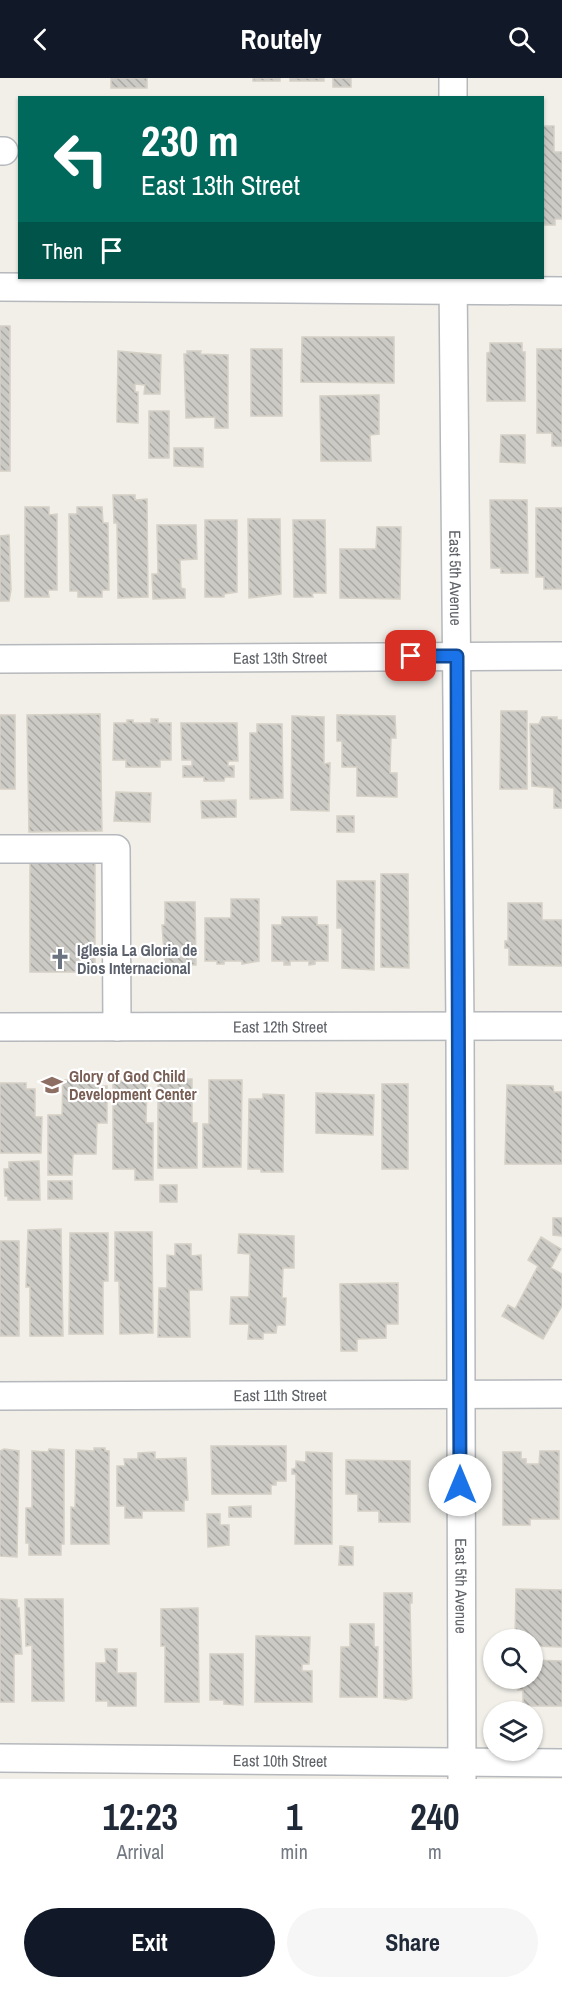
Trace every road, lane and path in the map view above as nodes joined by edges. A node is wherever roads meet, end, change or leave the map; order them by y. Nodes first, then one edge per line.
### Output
1 (453, 78) edge
2 (453, 96) edge
3 (316, 284) edge
4 (453, 284) edge
5 (0, 287) edge
6 (562, 291) edge
7 (457, 656) junction
8 (562, 656) edge
9 (0, 659) edge
10 (0, 849) edge
11 (562, 1026) edge
12 (0, 1027) edge
13 (117, 1027) junction
14 (460, 1027) junction
15 (459, 1393) junction
16 (562, 1394) edge
17 (0, 1396) edge
18 (0, 1758) edge
19 (562, 1763) edge
20 (462, 1770) edge

1 - 2 street
3 - 4 street
3 - 5 street
4 - 6 street
4 - 7 street, East 5th Avenue
7 - 8 street, East 13th Street
7 - 9 street, East 13th Street
7 - 14 street, East 5th Avenue
10 - 13 street
11 - 14 street, East 12th Street
12 - 13 street, East 12th Street
13 - 14 street, East 12th Street
14 - 15 street, East 5th Avenue
15 - 16 street, East 11th Street
15 - 17 street, East 11th Street
15 - 20 street, East 5th Avenue
18 - 20 street, East 10th Street
19 - 20 street, East 10th Street

